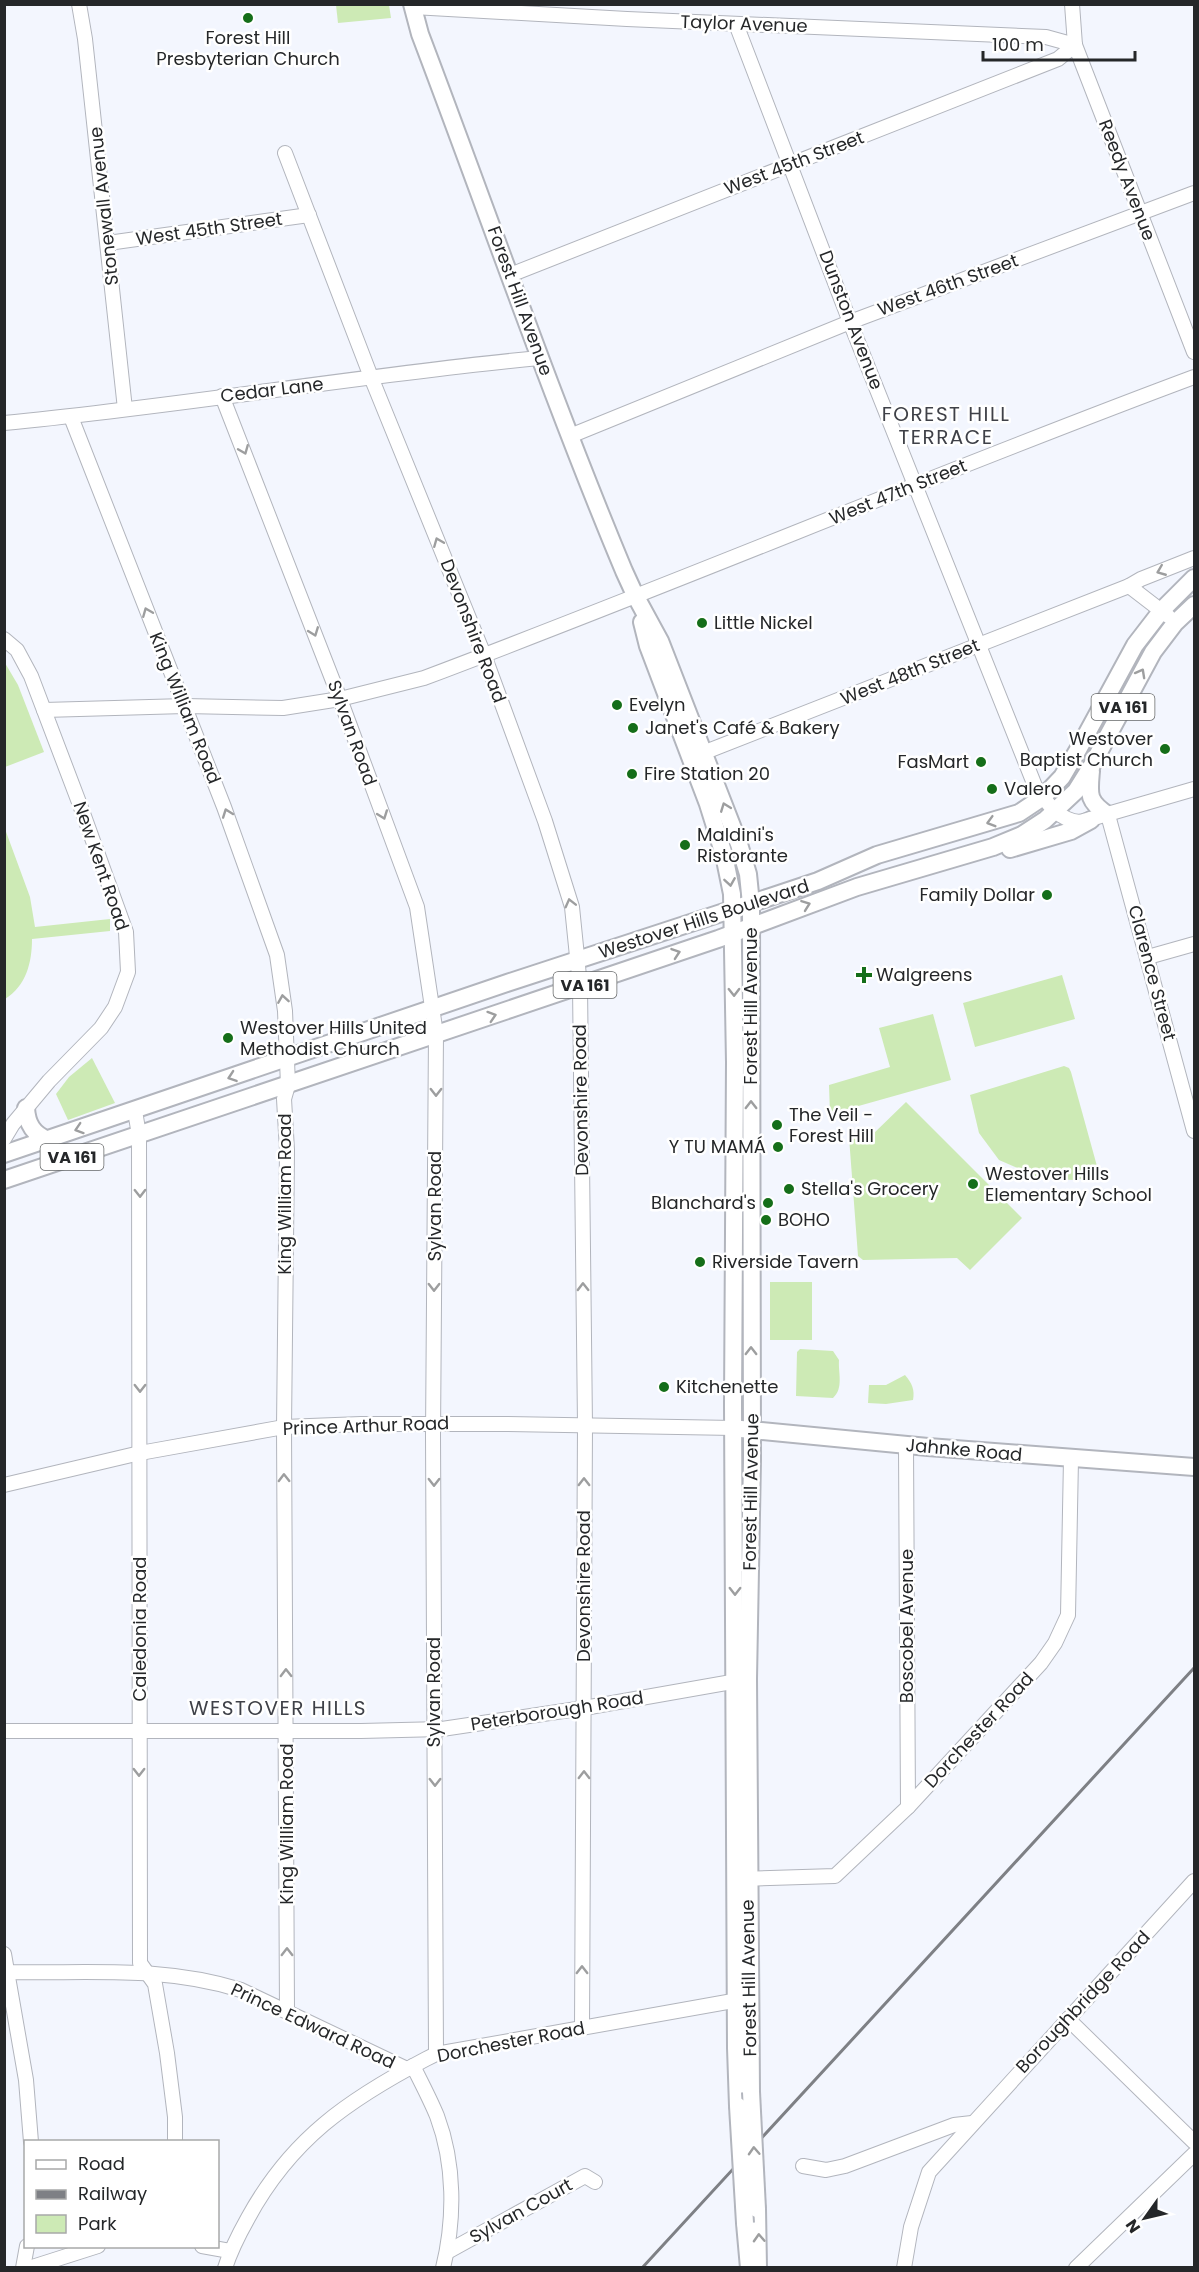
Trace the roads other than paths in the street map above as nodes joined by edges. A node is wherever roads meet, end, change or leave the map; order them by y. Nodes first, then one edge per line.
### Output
1 (79, 4) edge
2 (1072, 4) edge
3 (412, 6) edge
4 (736, 24) junction
5 (1075, 45) junction
6 (285, 153) dead end
7 (790, 164) junction
8 (1194, 193) edge
9 (1141, 214) junction
10 (309, 215) junction
11 (108, 243) junction
12 (510, 275) junction
13 (850, 322) junction
14 (1194, 352) edge
15 (539, 358) junction
16 (371, 377) junction
17 (1194, 377) edge
18 (222, 396) junction
19 (125, 408) junction
20 (70, 417) junction
21 (4, 423) edge
22 (570, 436) junction
23 (916, 485) junction
24 (1194, 558) edge
25 (1194, 578) edge
26 (1129, 586) junction
27 (635, 595) junction
28 (1194, 605) edge
29 (1162, 610) junction
30 (1175, 623) junction
31 (4, 639) edge
32 (979, 645) junction
33 (484, 655) junction
34 (340, 699) junction
35 (185, 706) junction
36 (44, 710) junction
37 (698, 755) junction
38 (1091, 767) junction
39 (1194, 789) edge
40 (1043, 796) junction
41 (1056, 812) junction
42 (1108, 815) junction
43 (1091, 820) junction
44 (976, 852) junction
45 (751, 904) junction
46 (732, 910) junction
47 (751, 926) junction
48 (733, 933) junction
49 (1194, 944) edge
50 (1148, 957) junction
51 (577, 960) junction
52 (580, 986) junction
53 (433, 1009) junction
54 (436, 1034) junction
55 (287, 1057) junction
56 (288, 1085) junction
57 (26, 1108) junction
58 (135, 1111) junction
59 (1194, 1131) edge
60 (140, 1135) junction
61 (4, 1139) edge
62 (48, 1140) junction
63 (4, 1154) edge
64 (4, 1180) edge
65 (434, 1424) junction
66 (585, 1425) junction
67 (284, 1427) junction
68 (734, 1428) junction
69 (752, 1430) junction
70 (906, 1446) junction
71 (140, 1453) junction
72 (1071, 1459) junction
73 (1194, 1467) edge
74 (4, 1485) edge
75 (742, 1680) junction
76 (584, 1708) junction
77 (434, 1729) junction
78 (4, 1731) edge
79 (139, 1731) junction
80 (287, 1731) junction
81 (908, 1807) junction
82 (742, 1879) junction
83 (1194, 1881) edge
84 (4, 1954) edge
85 (6, 1972) edge
86 (147, 1972) junction
87 (742, 1999) junction
88 (287, 2011) junction
89 (1068, 2019) junction
90 (582, 2028) junction
91 (436, 2054) junction
92 (410, 2067) junction
93 (972, 2123) junction
94 (31, 2140) edge
95 (175, 2140) edge
96 (1194, 2142) edge
97 (1194, 2154) edge
98 (803, 2166) dead end
99 (595, 2182) dead end
100 (92, 2248) edge
101 (209, 2248) edge
102 (230, 2251) junction
103 (447, 2253) junction
104 (26, 2259) edge
105 (15, 2268) edge
106 (225, 2268) edge
107 (443, 2268) edge
108 (749, 2268) edge
109 (758, 2268) edge
110 (904, 2268) edge
111 (1076, 2268) edge

1 - 11 street, Stonewall Avenue
2 - 5 street, Reedy Avenue
3 - 4 street, Taylor Avenue
3 - 12 main road, Forest Hill Avenue
4 - 5 street, Taylor Avenue
4 - 7 street, Dunston Avenue
5 - 7 street, West 45th Street
5 - 9 street, Reedy Avenue
6 - 10 street, Devonshire Road
7 - 12 street, West 45th Street
7 - 13 street, Dunston Avenue
8 - 9 street, West 46th Street
9 - 13 street, West 46th Street
9 - 14 street, Reedy Avenue
10 - 11 street, West 45th Street
10 - 16 street, Devonshire Road
11 - 19 street, Stonewall Avenue
12 - 15 main road, Forest Hill Avenue
13 - 22 street, West 46th Street
13 - 23 street, Dunston Avenue
15 - 16 street, Cedar Lane
15 - 22 main road, Forest Hill Avenue
16 - 18 street, Cedar Lane
33 -> 16 street, Devonshire Road
17 - 23 street, West 47th Street
18 - 19 street, Cedar Lane
18 -> 34 street, Sylvan Road
19 - 20 street, Cedar Lane
20 - 21 street, Cedar Lane
35 -> 20 street, King William Road
22 - 27 main road, Forest Hill Avenue
23 - 27 street, West 47th Street
23 - 32 street, Dunston Avenue
24 -> 26 street, West 48th Street
25 - 29 main road, Westover Hills Boulevard / VA 161
26 - 29 street
26 - 32 street, West 48th Street
27 - 33 street, West 47th Street
27 - 37 main road, Forest Hill Avenue
28 - 30 main road, Westover Hills Boulevard / VA 161
29 - 30 street
29 - 40 main road, Westover Hills Boulevard / VA 161
38 -> 30 main road, Westover Hills Boulevard / VA 161
31 - 36 street, New Kent Road
32 - 37 street, West 48th Street
32 - 40 street, Dunston Avenue
33 - 34 street, West 47th Street
51 -> 33 street, Devonshire Road
34 - 35 street, West 47th Street
34 -> 53 street, Sylvan Road
35 - 36 street, West 47th Street
55 -> 35 street, King William Road
36 - 57 street, New Kent Road
45 -> 37 main road, Forest Hill Avenue
37 -> 46 main road, Forest Hill Avenue
38 - 41 main road, Westover Hills Boulevard / VA 161
38 - 42 main road
39 - 42 street
40 - 41 street, Dunston Avenue
40 -> 45 main road, Westover Hills Boulevard / VA 161
41 - 43 street
41 - 44 main road, Westover Hills Boulevard / VA 161
42 - 43 street
42 - 50 street, Clarence Street
43 - 44 main road
47 -> 44 main road, Westover Hills Boulevard / VA 161
45 - 46 main road, Westover Hills Boulevard / VA 161
45 - 47 main road, Forest Hill Avenue
46 - 48 main road, Forest Hill Avenue
46 - 51 main road, Westover Hills Boulevard / VA 161
47 - 48 main road, Westover Hills Boulevard / VA 161
69 -> 47 main road, Forest Hill Avenue
52 -> 48 main road, Westover Hills Boulevard / VA 161
48 -> 68 main road, Forest Hill Avenue
49 - 50 street
50 - 59 street, Clarence Street
51 - 52 street, Devonshire Road
51 - 53 main road, Westover Hills Boulevard / VA 161
54 -> 52 main road, Westover Hills Boulevard / VA 161
66 -> 52 street, Devonshire Road
53 - 54 street, Sylvan Road
53 - 55 main road, Westover Hills Boulevard / VA 161
54 - 56 main road, Westover Hills Boulevard / VA 161
54 -> 65 street, Sylvan Road
55 - 56 street, King William Road
55 -> 58 main road, Westover Hills Boulevard / VA 161
56 - 60 main road, Westover Hills Boulevard / VA 161
56 - 67 street, King William Road
57 - 61 street, New Kent Road
57 - 62 main road
58 - 60 street, Caledonia Road
58 -> 62 main road, Westover Hills Boulevard / VA 161
60 - 64 main road, Westover Hills Boulevard / VA 161
60 -> 71 street, Caledonia Road
62 - 63 main road, Westover Hills Boulevard / VA 161
65 - 66 street, Prince Arthur Road
65 - 67 street, Prince Arthur Road
65 -> 77 street, Sylvan Road
66 - 68 street, Prince Arthur Road
76 -> 66 street, Devonshire Road
67 - 71 street, Prince Arthur Road
80 -> 67 street, King William Road
68 - 69 main road, Jahnke Road
68 -> 75 main road, Forest Hill Avenue
69 - 70 main road, Jahnke Road
69 - 75 main road, Forest Hill Avenue
70 - 72 main road, Jahnke Road
70 - 81 street, Boscobel Avenue
71 - 74 street, Prince Arthur Road
71 - 79 street, Caledonia Road
72 - 73 main road, Jahnke Road
72 - 81 street, Dorchester Road
75 - 76 street, Peterborough Road
75 - 82 main road, Forest Hill Avenue
76 - 77 street, Peterborough Road
90 -> 76 street, Devonshire Road
77 - 80 street, Peterborough Road
77 -> 91 street, Sylvan Road
78 - 79 street, Peterborough Road
79 - 80 street, Peterborough Road
79 -> 86 street, Caledonia Road
88 -> 80 street, King William Road
81 - 82 street, Dorchester Road
82 - 87 main road, Forest Hill Avenue
83 - 89 street, Boroughbridge Road
84 - 85 street
85 - 86 street, Prince Edward Road
85 - 94 street
86 - 88 street, Prince Edward Road
86 - 95 street, Caledonia Road
87 - 90 street, Dorchester Road
87 - 108 main road, Forest Hill Avenue, bridge
109 -> 87 main road, Forest Hill Avenue, bridge
88 - 92 street, Prince Edward Road
89 - 93 street, Boroughbridge Road
89 - 96 street
90 - 91 street, Dorchester Road
91 - 92 street, Dorchester Road
92 - 102 street, Dorchester Road
92 - 103 street
93 - 98 street
93 - 110 street, Boroughbridge Road
97 - 111 street
99 - 103 street, Sylvan Court
100 - 104 street
101 - 102 street
102 - 106 street, Dorchester Road
103 - 107 street
104 - 105 street

